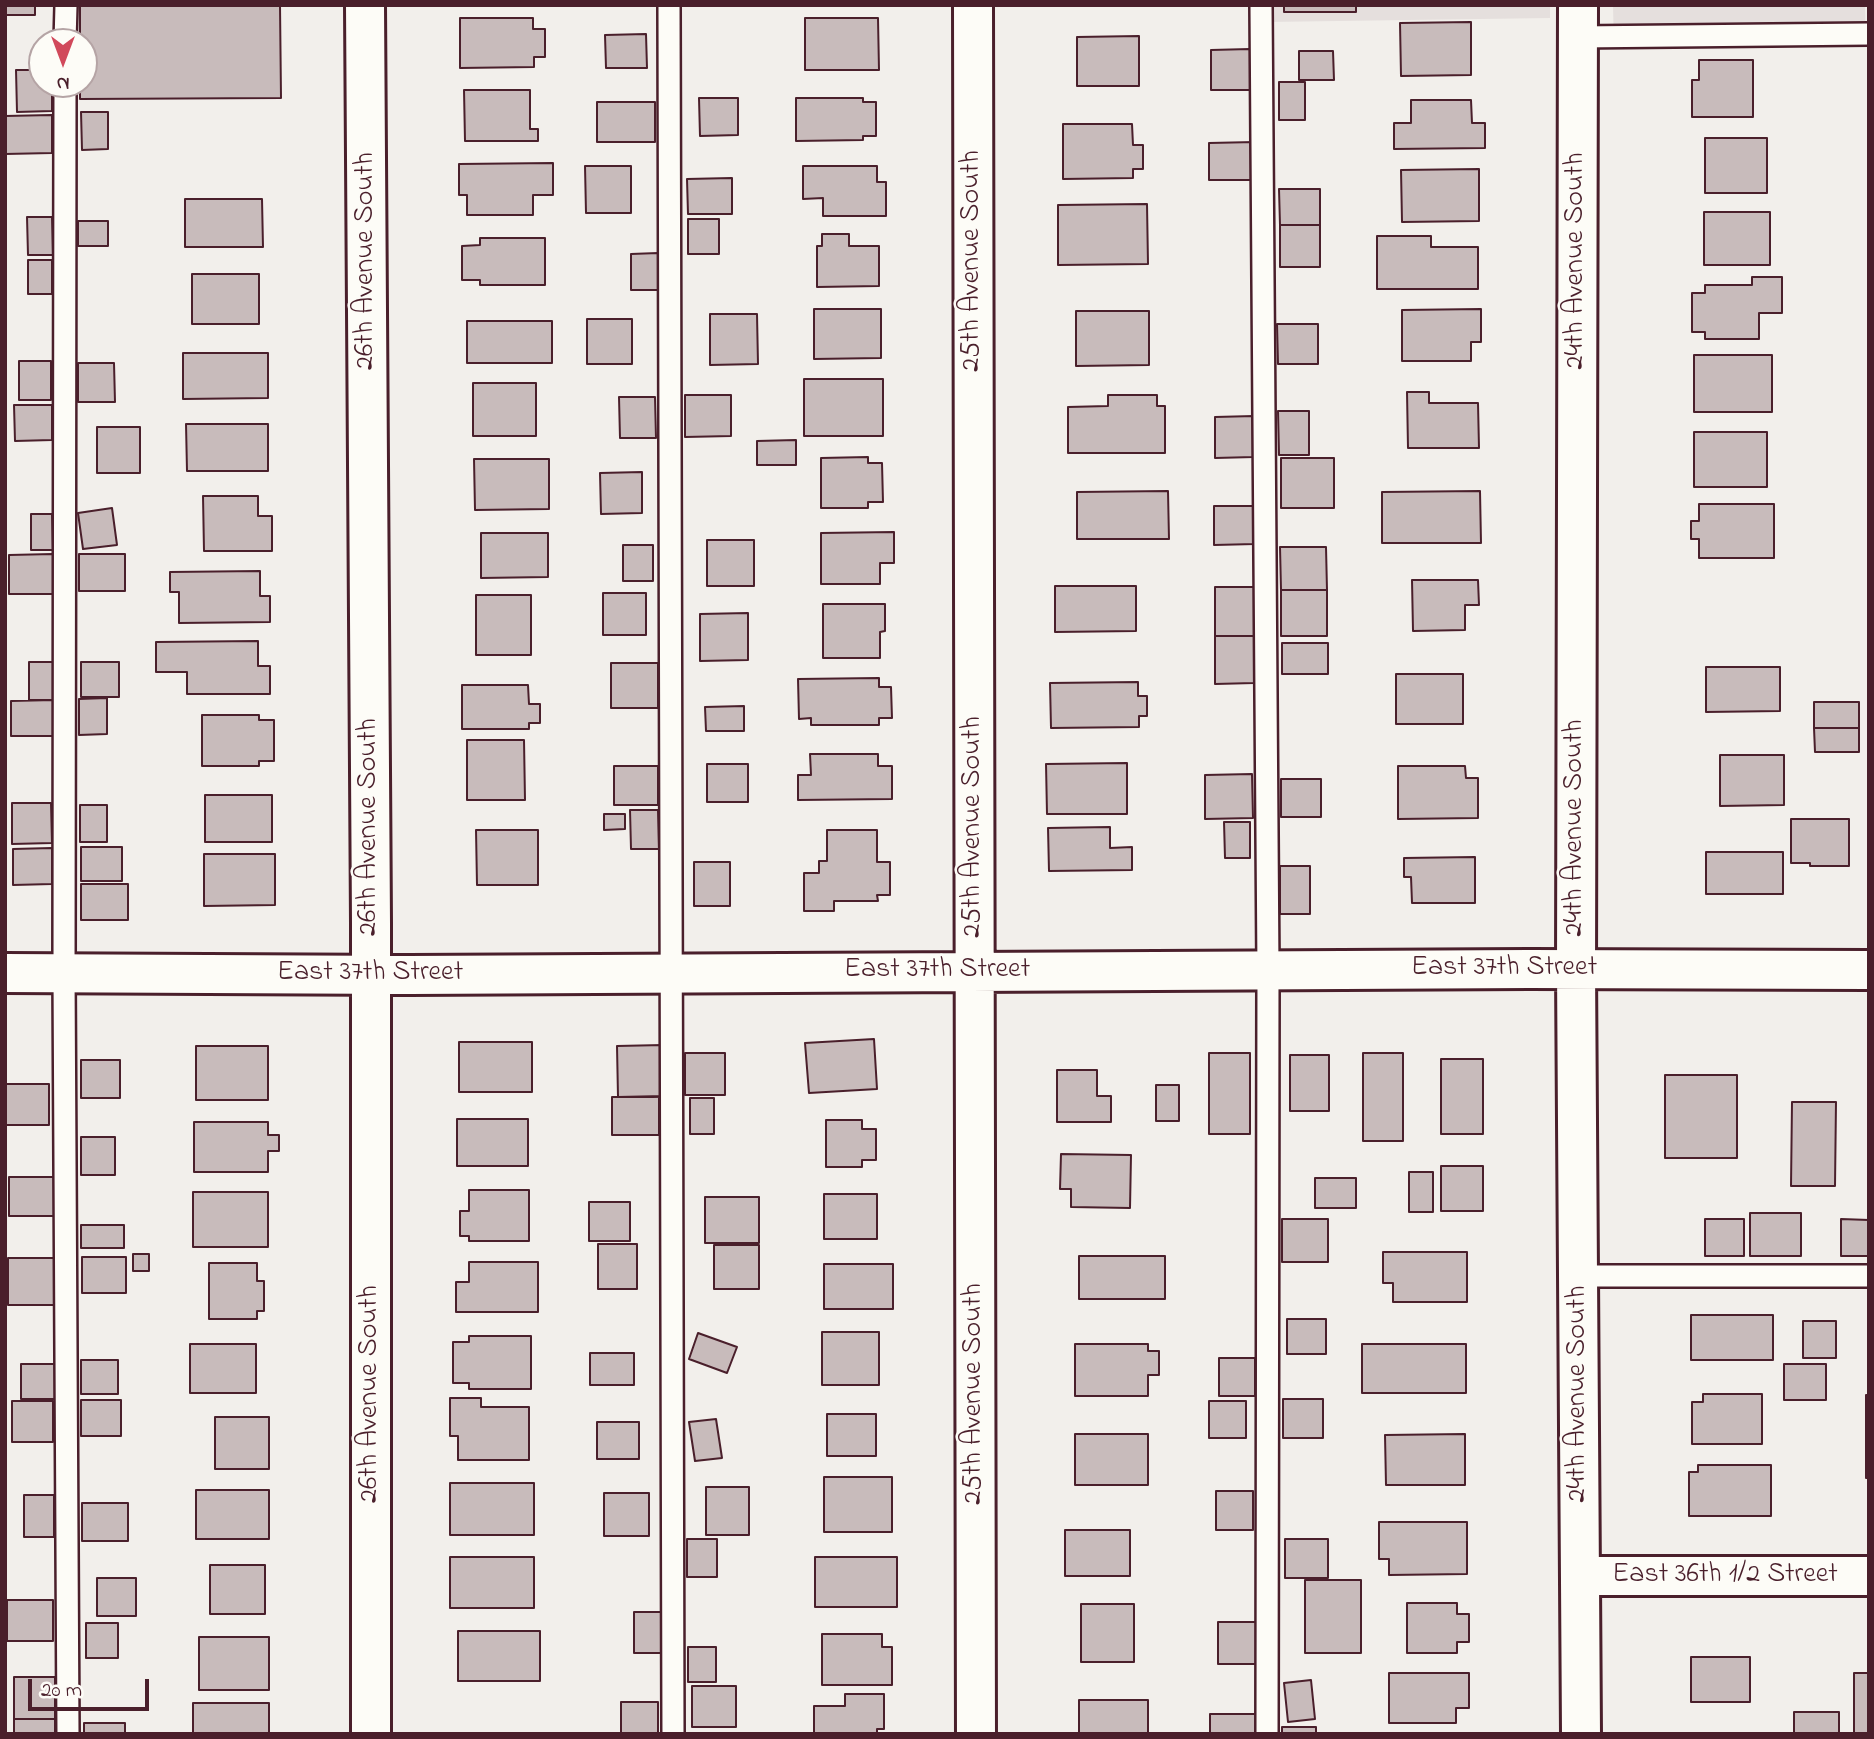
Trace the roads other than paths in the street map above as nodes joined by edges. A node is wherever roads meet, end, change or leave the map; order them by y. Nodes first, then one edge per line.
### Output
1 (66, 5) edge
2 (365, 5) edge
3 (669, 5) edge
4 (973, 5) edge
5 (1261, 5) edge
6 (1577, 21) edge
7 (65, 28) edge
8 (1869, 34) edge
9 (65, 98) edge
10 (1576, 969) junction
11 (1268, 970) junction
12 (1869, 970) edge
13 (975, 971) junction
14 (5, 973) edge
15 (64, 973) junction
16 (672, 973) junction
17 (371, 975) junction
18 (1578, 1276) junction
19 (1869, 1276) edge
20 (1580, 1576) junction
21 (1869, 1576) edge
22 (68, 1734) edge
23 (371, 1734) edge
24 (673, 1734) edge
25 (976, 1734) edge
26 (1267, 1734) edge
27 (1581, 1734) edge

1 - 7 lane
2 - 17 street, 26th Avenue South
3 - 16 lane
4 - 13 street, 25th Avenue South
5 - 11 lane
6 - 8 lane
6 - 10 street, 24th Avenue South
9 - 15 lane
10 - 11 street, East 37th Street
10 - 12 street, East 37th Street
10 - 18 street, 24th Avenue South
11 - 13 street, East 37th Street
11 - 26 lane
13 - 16 street, East 37th Street
13 - 25 street, 25th Avenue South
14 - 15 street, East 37th Street
15 - 17 street, East 37th Street
15 - 22 lane
16 - 17 street, East 37th Street
16 - 24 lane
17 - 23 street, 26th Avenue South
18 - 19 lane
18 - 20 street, 24th Avenue South
20 - 21 street, East 36th 1/2 Street
20 - 27 street, 24th Avenue South

